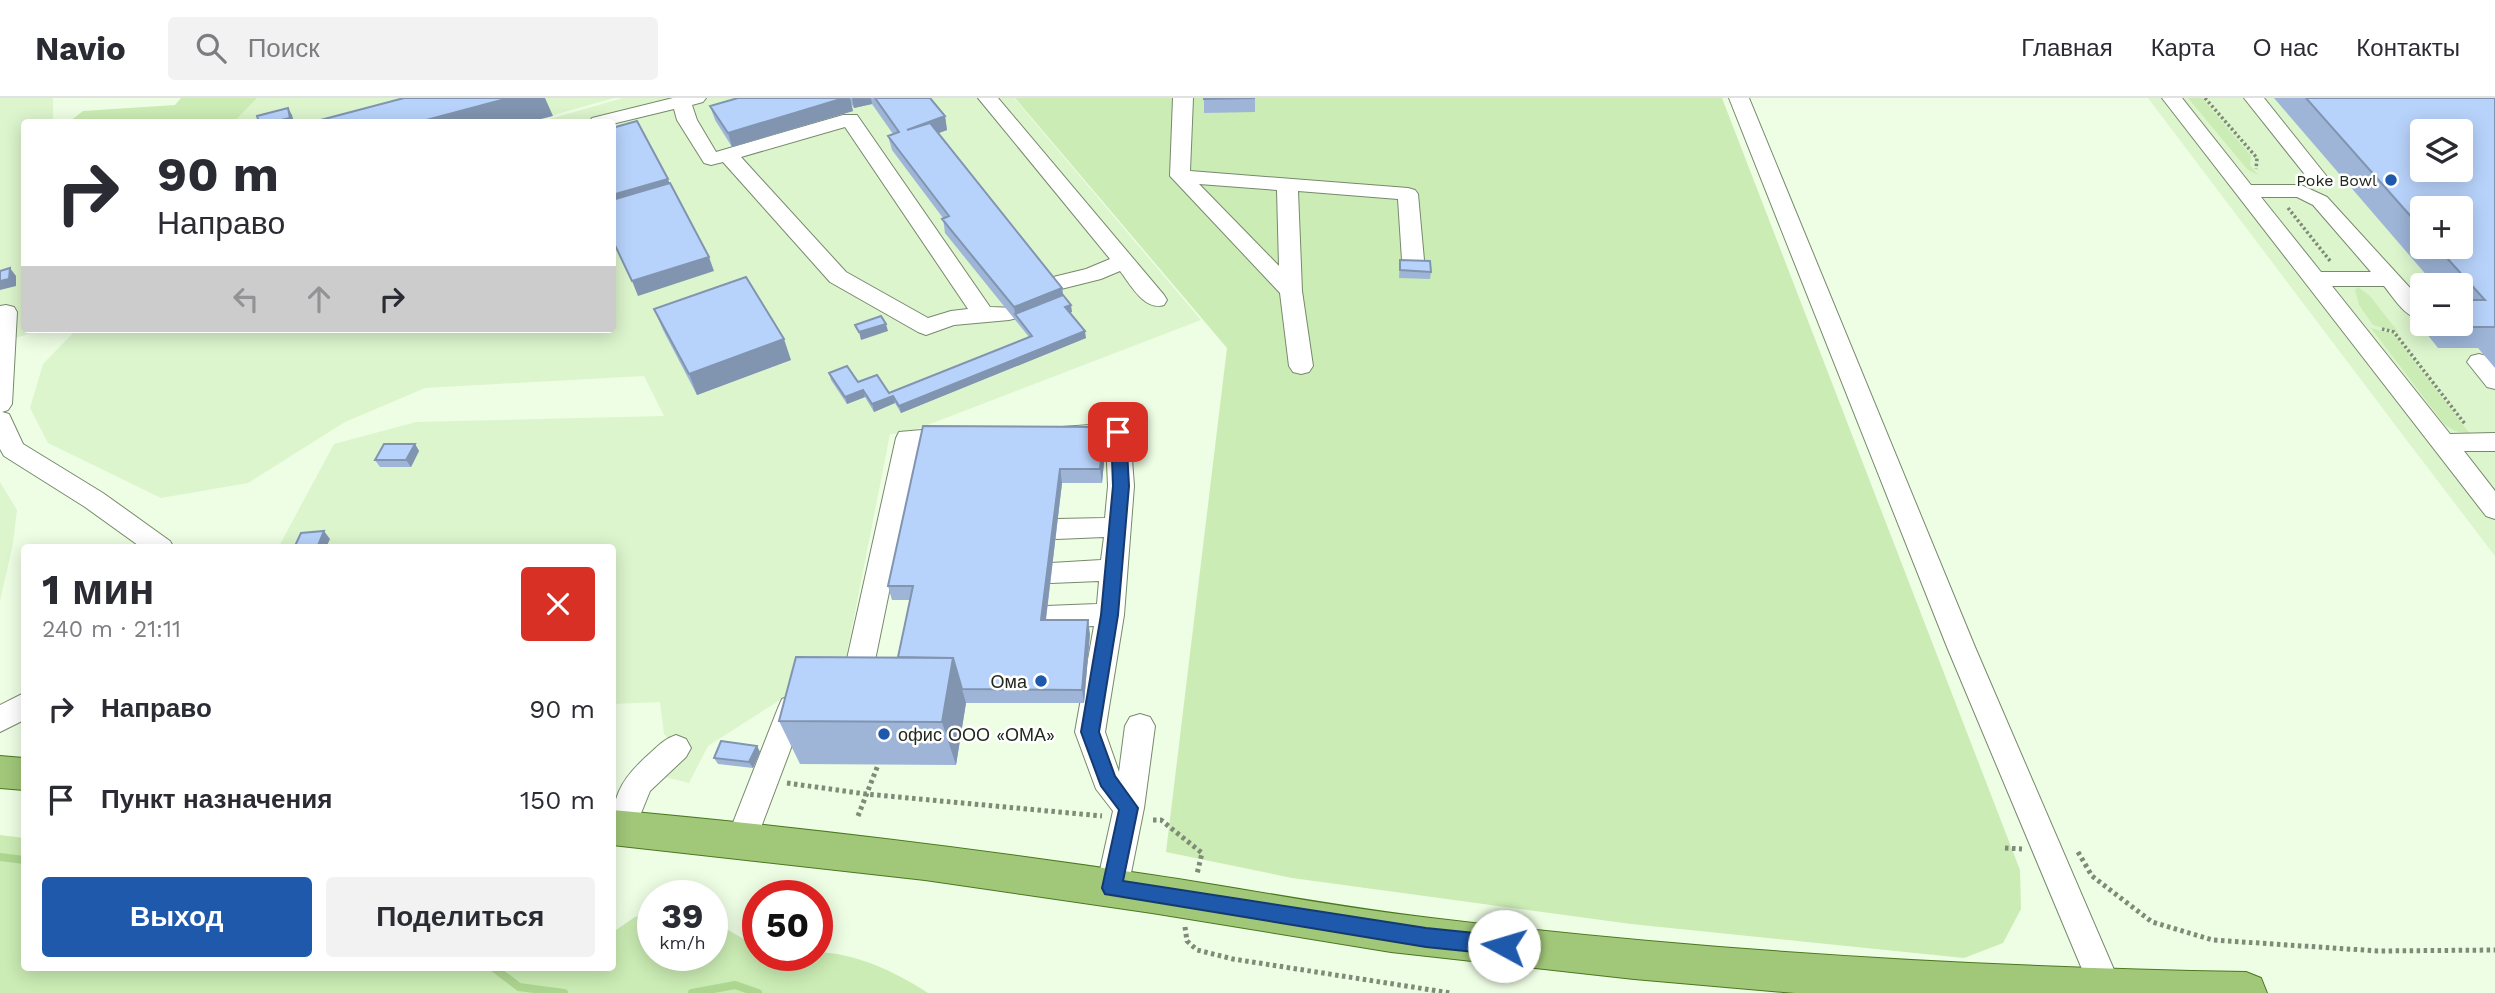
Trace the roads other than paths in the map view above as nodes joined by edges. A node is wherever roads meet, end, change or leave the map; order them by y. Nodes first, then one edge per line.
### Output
1 (988, 98) edge
2 (1183, 98) edge
3 (1739, 98) edge
4 (2172, 98) edge
5 (2254, 98) edge
6 (689, 100) edge
7 (611, 119) edge
8 (728, 155) junction
9 (1180, 176) junction
10 (2321, 182) dead end
11 (1287, 184) junction
12 (2245, 191) junction
13 (1413, 260) edge
14 (1124, 261) junction
15 (1093, 274) joint
16 (2314, 279) junction
17 (2390, 279) junction
18 (1054, 290) edge
19 (1291, 291) junction
20 (1156, 300) dead end
21 (2410, 302) edge
22 (6, 312) dead end
23 (2479, 362) dead end
24 (1301, 366) dead end
25 (2495, 381) edge
26 (0, 404) edge
27 (0, 420) edge
28 (1039, 434) edge
29 (987, 435) edge
30 (2495, 442) edge
31 (2443, 443) junction
32 (2487, 490) edge
33 (1116, 527) junction
34 (1057, 529) edge
35 (156, 544) edge
36 (1113, 570) junction
37 (1051, 573) edge
38 (1110, 615) junction
39 (1046, 617) edge
40 (21, 707) edge
41 (0, 720) edge
42 (1140, 726) dead end
43 (676, 748) dead end
44 (0, 772) edge
45 (21, 774) edge
46 (1127, 813) junction
47 (616, 827) edge
48 (742, 838) junction
49 (1112, 888) junction
50 (2108, 991) junction
51 (2246, 993) edge

1 - 14 street
2 - 9 street
3 - 50 street
4 - 12 street
5 - 10 street
6 - 7 street
6 - 8 street
8 - 8 street
9 - 11 street
9 - 19 street
11 - 13 street
11 - 19 street
12 - 16 street
12 - 17 street
14 - 15 street
14 - 20 street
15 - 18 lane
16 - 17 street
16 - 31 street
17 - 21 lane
19 - 24 street
22 - 26 street
23 - 25 street
27 - 35 street
28 - 33 street
29 - 48 street
30 - 31 street
31 - 32 street
33 - 34 street
33 - 36 street
36 - 37 street
36 - 38 street
38 - 39 street
38 - 46 street
40 - 41 lane
42 - 46 street
43 - 47 street
44 - 45 main road
46 - 49 street
47 - 48 main road
48 - 49 main road
49 - 50 main road
50 - 51 main road

